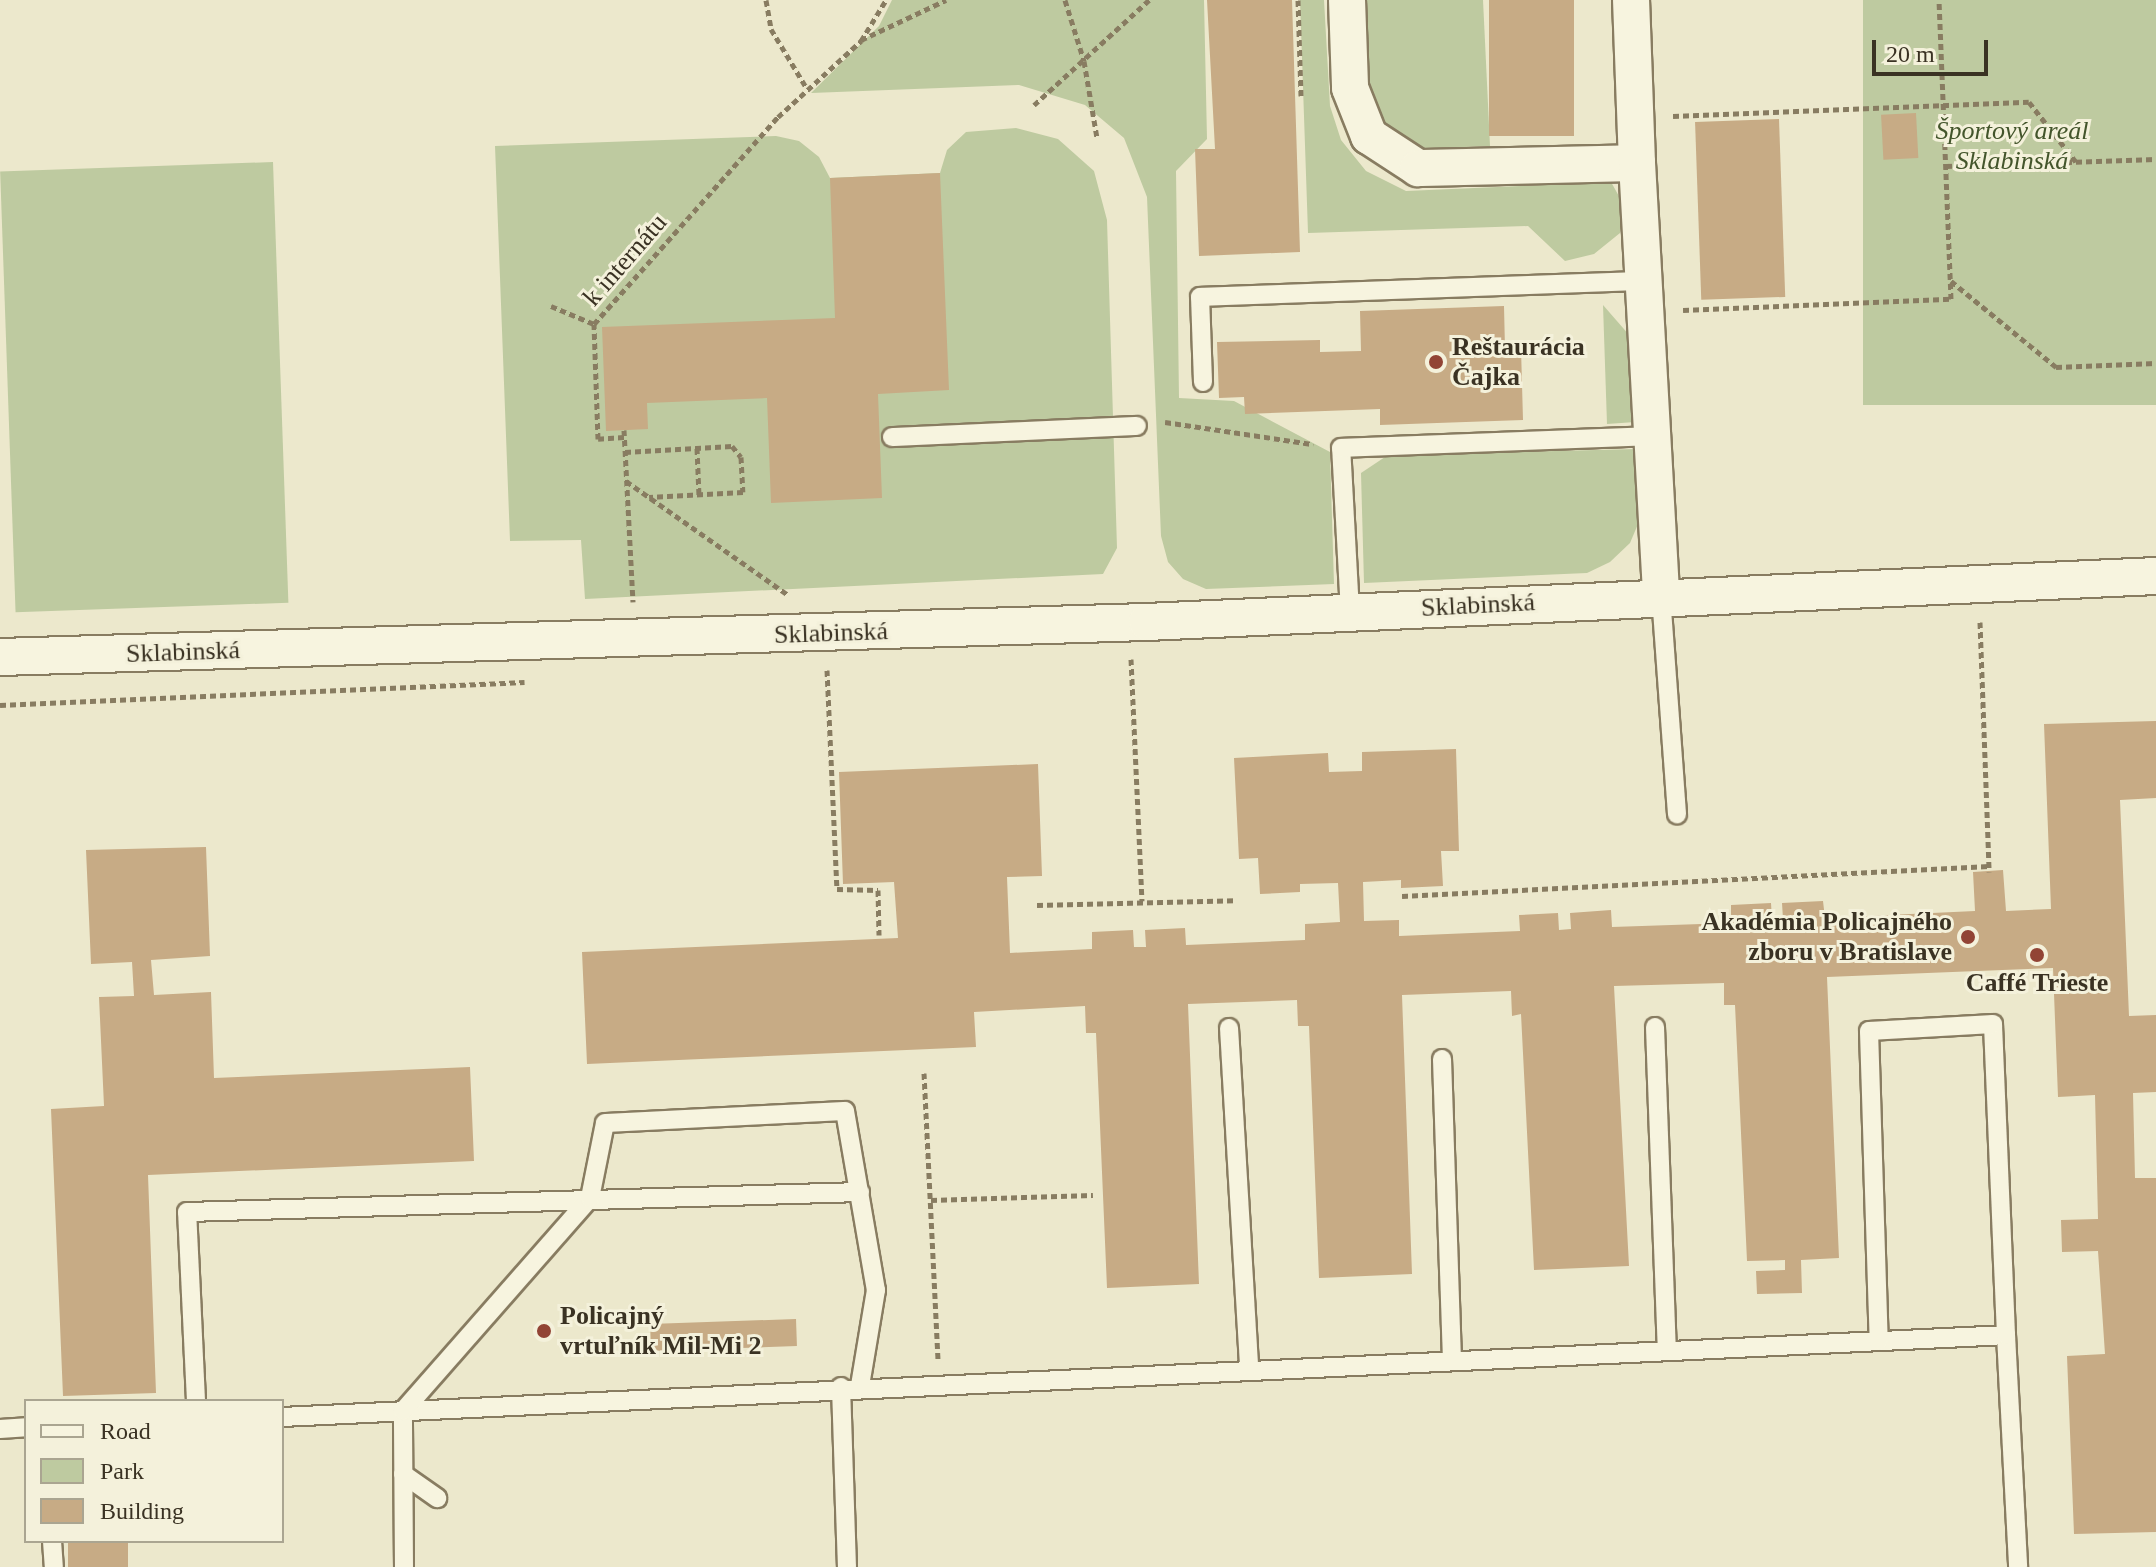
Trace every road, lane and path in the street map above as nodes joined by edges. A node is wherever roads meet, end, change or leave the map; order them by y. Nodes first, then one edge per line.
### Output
1 (766, 0) edge
2 (886, 0) edge
3 (946, 0) edge
4 (1065, 0) edge
5 (1149, 0) edge
6 (1298, 0) edge
7 (1347, 0) edge
8 (1631, 0) edge
9 (1939, 0) edge
10 (861, 41) junction
11 (1084, 61) junction
12 (806, 87) junction
13 (1301, 96) dead end
14 (1945, 104) junction
15 (1034, 105) dead end
16 (1664, 116) dead end
17 (1097, 138) dead end
18 (2156, 159) edge
19 (2076, 162) junction
20 (1637, 163) junction
21 (1946, 166) junction
22 (1950, 280) junction
23 (1644, 281) junction
24 (551, 306) dead end
25 (1674, 310) dead end
26 (594, 324) junction
27 (2156, 363) edge
28 (1203, 382) dead end
29 (1144, 423) joint
30 (1652, 436) junction
31 (892, 437) dead end
32 (697, 448) junction
33 (1341, 448) junction
34 (625, 452) junction
35 (626, 481) junction
36 (699, 495) junction
37 (649, 497) junction
38 (2156, 576) edge
39 (1661, 596) junction
40 (791, 597) dead end
41 (633, 603) dead end
42 (1350, 612) junction
43 (1980, 621) dead end
44 (0, 657) edge
45 (1131, 658) dead end
46 (827, 670) dead end
47 (1677, 814) dead end
48 (1402, 896) dead end
49 (1236, 900) dead end
50 (1142, 901) junction
51 (1037, 905) dead end
52 (879, 935) dead end
53 (1655, 1027) dead end
54 (1229, 1028) dead end
55 (1442, 1059) dead end
56 (924, 1073) dead end
57 (860, 1192) junction
58 (1093, 1195) dead end
59 (590, 1198) junction
60 (931, 1200) junction
61 (2006, 1335) junction
62 (1879, 1341) junction
63 (1667, 1350) junction
64 (1452, 1360) junction
65 (1249, 1369) junction
66 (939, 1383) junction
67 (860, 1386) junction
68 (841, 1387) junction
69 (196, 1399) edge
70 (403, 1411) junction
71 (284, 1417) edge
72 (24, 1427) edge
73 (0, 1429) edge
74 (403, 1474) junction
75 (437, 1498) dead end
76 (52, 1543) edge
77 (54, 1567) edge
78 (404, 1567) edge
79 (847, 1567) edge
80 (2018, 1567) edge

1 - 12 path
2 - 10 path
3 - 10 path
4 - 11 path
5 - 11 path
6 - 13 path
7 - 20 street
8 - 20 street
9 - 14 path
10 - 12 path, k internátu
11 - 15 path
11 - 17 path
12 - 26 path, k internátu
14 - 16 path
14 - 19 path
14 - 21 path
18 - 19 path
19 - 21 path
20 - 23 street
21 - 22 path
22 - 25 path
22 - 27 path
23 - 28 lane
23 - 30 street
24 - 26 path
26 - 34 path, k internátu
29 - 31 lane
29 - 33 path
30 - 33 lane
30 - 39 street
32 - 34 path
32 - 36 path
32 - 36 path
33 - 42 lane
34 - 35 path
35 - 37 path
35 - 41 path
36 - 37 path
37 - 40 path
38 - 39 street, Sklabinská
39 - 42 street, Sklabinská
39 - 47 lane
42 - 44 street, Sklabinská
43 - 48 path
45 - 50 path
46 - 52 path
49 - 50 path
50 - 51 path
53 - 63 lane
54 - 65 lane
55 - 64 lane
56 - 60 path
57 - 59 lane
57 - 59 lane
57 - 67 lane
58 - 60 path
59 - 69 lane
59 - 70 lane
60 - 66 path
61 - 62 lane
61 - 62 lane
61 - 80 lane
62 - 63 lane
63 - 64 lane
64 - 65 lane
65 - 66 lane
66 - 67 lane
67 - 68 lane
68 - 70 lane
68 - 79 lane
70 - 71 lane
70 - 74 lane
72 - 73 lane
74 - 75 lane
74 - 78 lane
76 - 77 lane

